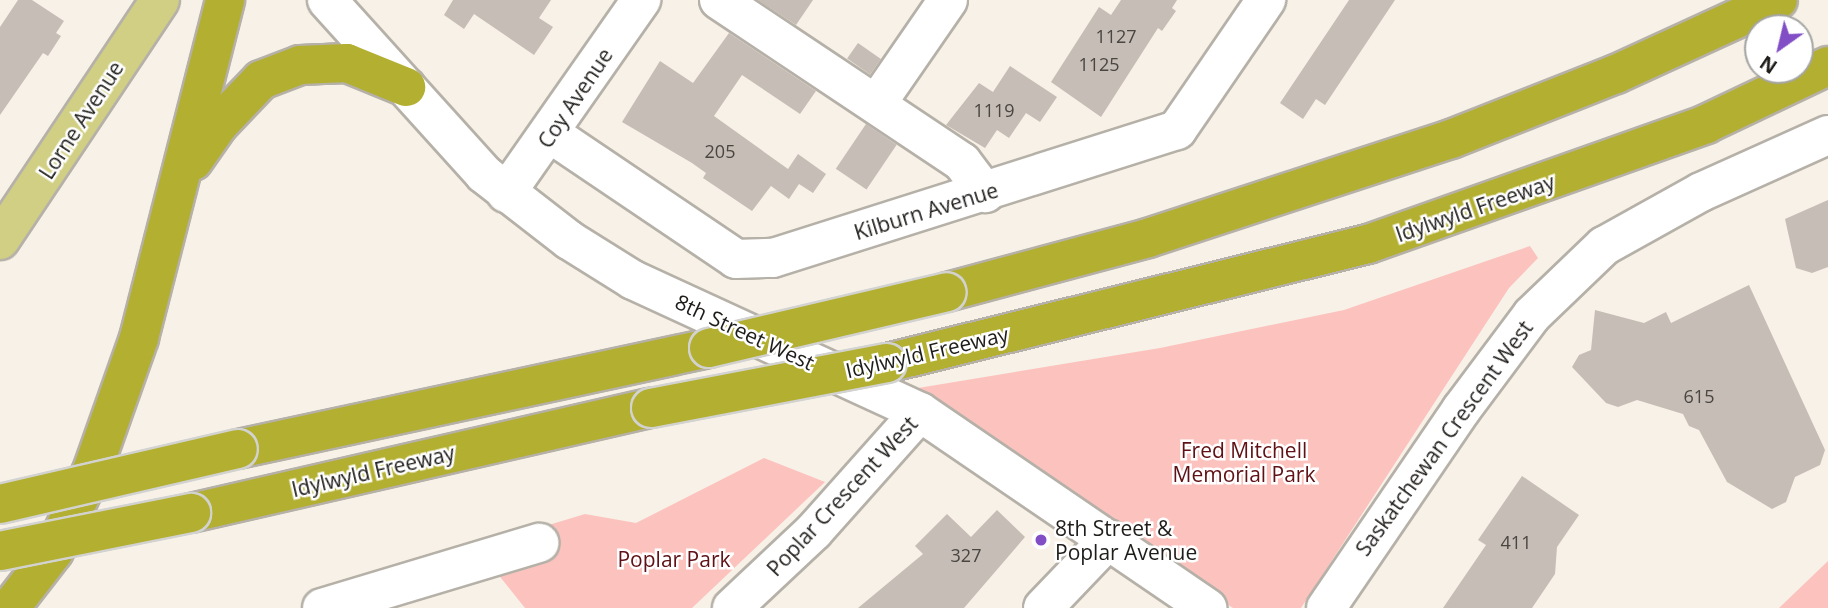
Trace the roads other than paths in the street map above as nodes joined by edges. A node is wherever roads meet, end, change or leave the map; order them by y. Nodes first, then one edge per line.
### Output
1 (225, 0) edge
2 (327, 0) edge
3 (640, 0) edge
4 (719, 0) edge
5 (948, 0) edge
6 (1266, 0) edge
7 (1778, 0) edge
8 (159, 1) edge
9 (1828, 66) edge
10 (406, 87) junction
11 (877, 103) junction
12 (551, 134) junction
13 (1828, 135) edge
14 (184, 174) junction
15 (506, 193) junction
16 (985, 193) junction
17 (0, 240) edge
18 (920, 412) junction
19 (0, 504) edge
20 (1109, 539) junction
21 (539, 543) dead end
22 (0, 551) edge
23 (10, 608) edge
24 (322, 608) edge
25 (732, 608) edge
26 (1043, 608) edge
27 (1207, 608) edge
28 (1326, 608) edge

1 - 14 highway
2 - 10 street, 8th Street West
3 - 12 street, Coy Avenue
4 - 11 street
5 - 11 street
6 - 16 street, Kilburn Avenue
7 - 19 highway, bridge
8 - 17 main road, Lorne Avenue
9 - 22 highway, Idylwyld Freeway, bridge
10 - 14 highway
10 - 15 street, 8th Street West
11 - 16 street
12 - 15 street, Coy Avenue
12 - 16 street, Kilburn Avenue
13 - 28 street, Saskatchewan Crescent West
14 - 23 highway
15 - 18 street, 8th Street West
18 - 20 street, 8th Street West
18 - 25 street, Poplar Crescent West
20 - 26 street
20 - 27 street, 8th Street West
21 - 24 street

